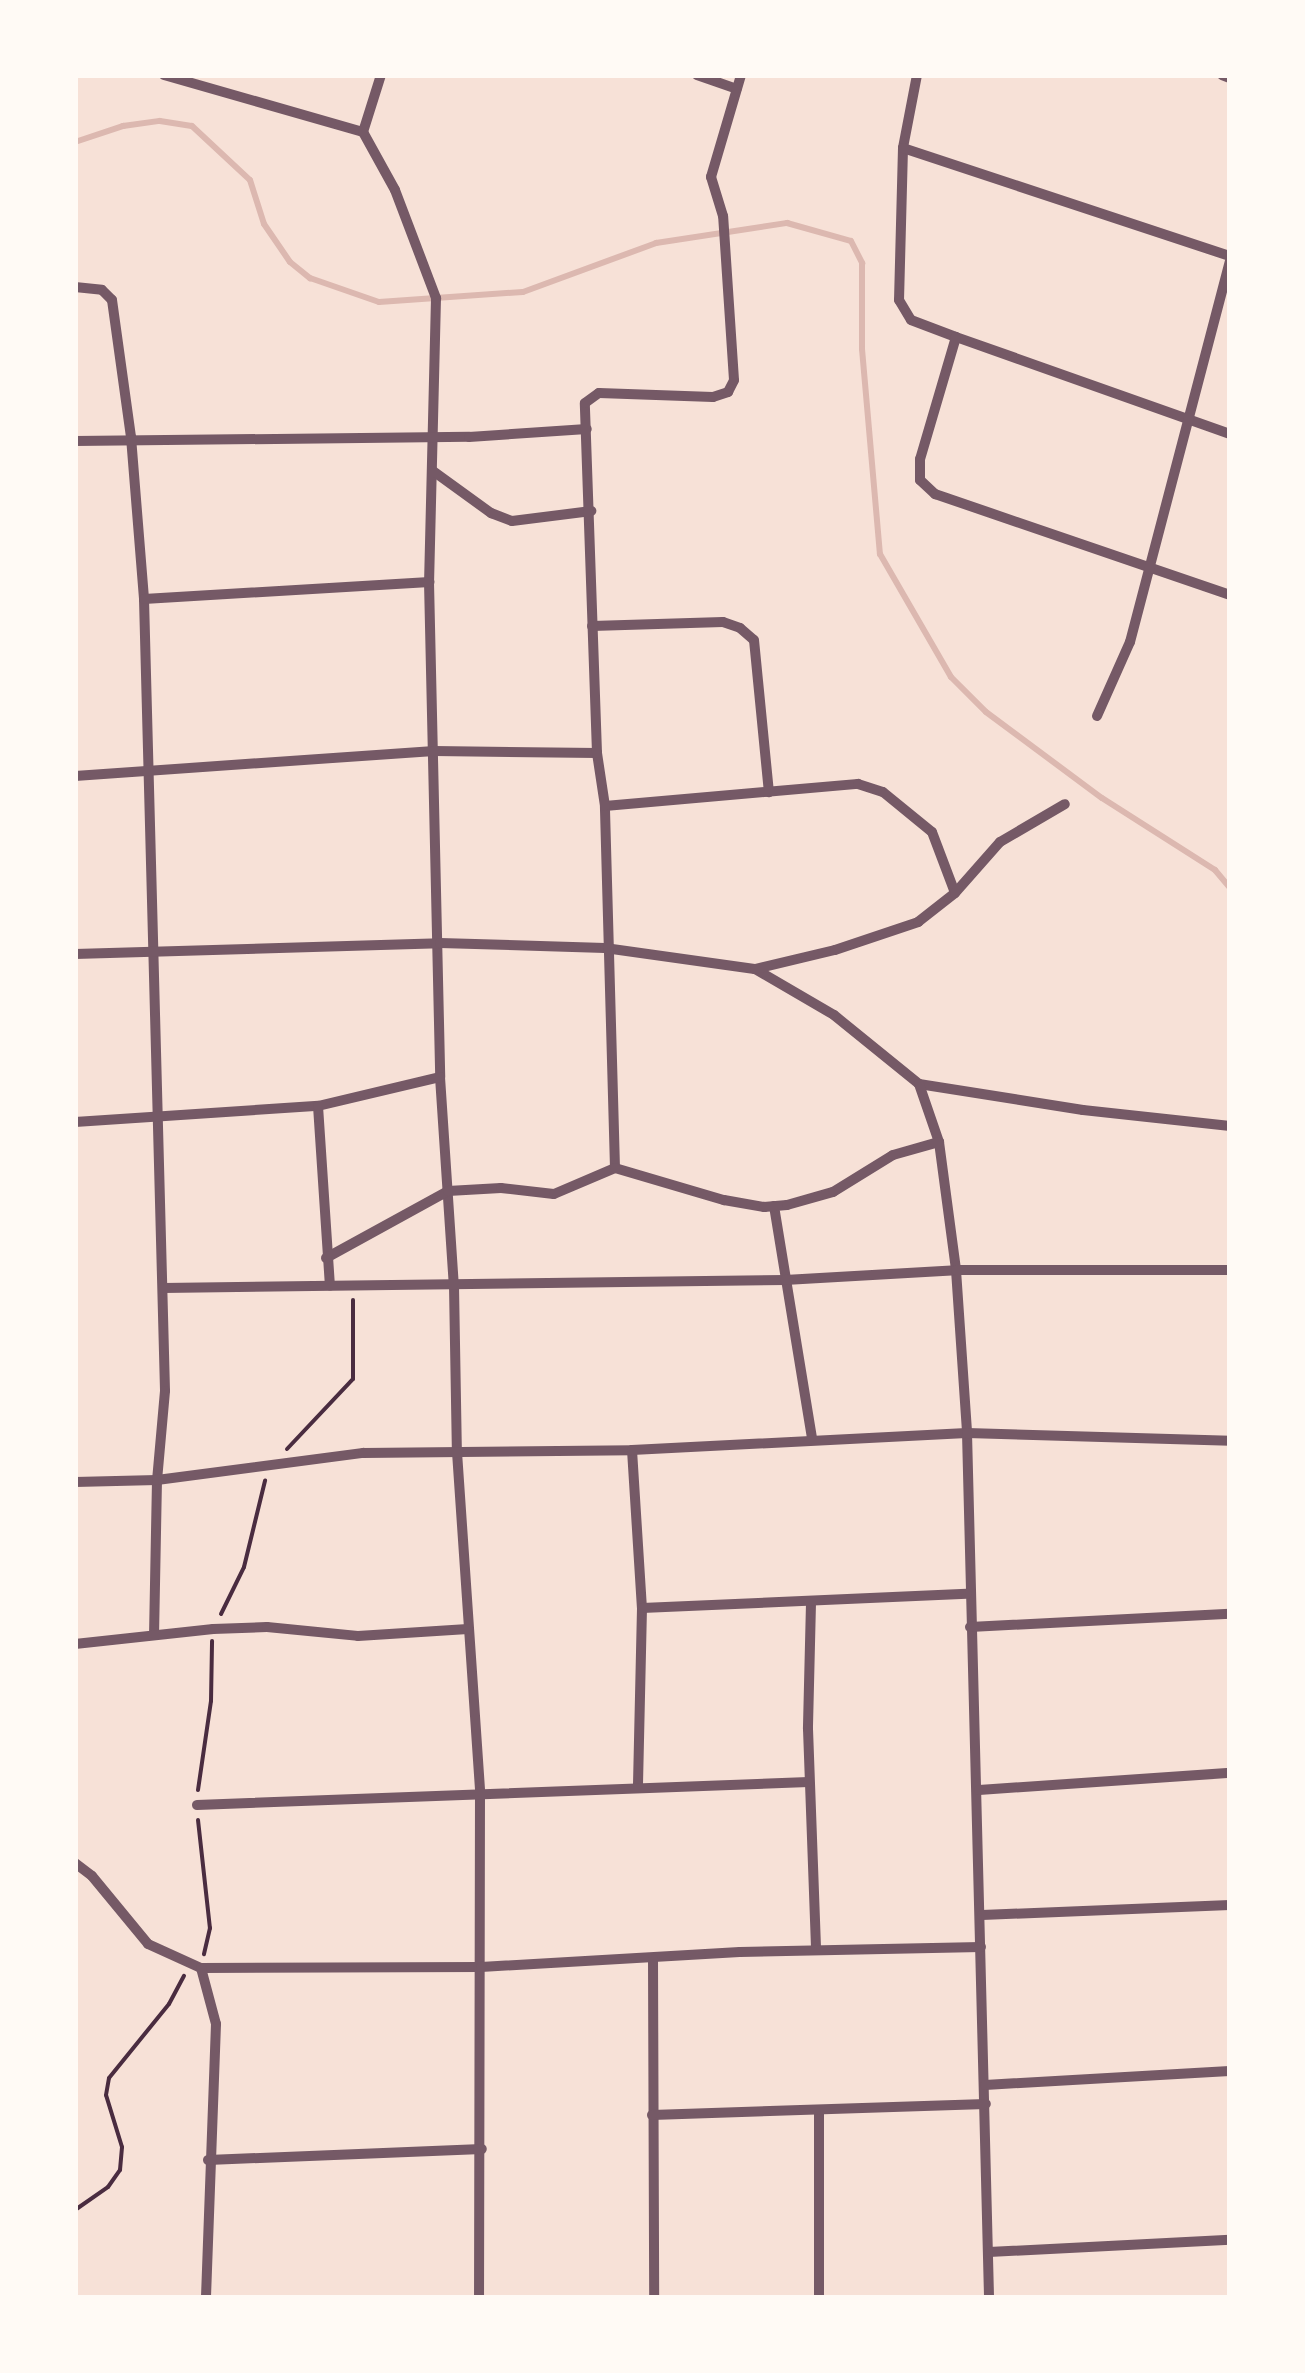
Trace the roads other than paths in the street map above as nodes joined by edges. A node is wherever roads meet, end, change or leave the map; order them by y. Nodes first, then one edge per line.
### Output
1 (164, 75) edge
2 (381, 75) edge
3 (697, 75) edge
4 (741, 75) edge
5 (916, 75) edge
6 (1222, 75) edge
7 (1230, 78) edge
8 (737, 88) junction
9 (364, 132) junction
10 (904, 148) junction
11 (1230, 259) edge
12 (75, 288) edge
13 (956, 337) junction
14 (1186, 421) junction
15 (588, 429) junction
16 (1230, 434) edge
17 (430, 435) junction
18 (131, 437) junction
19 (75, 440) edge
20 (433, 471) junction
21 (591, 511) junction
22 (1150, 570) junction
23 (430, 582) junction
24 (1230, 594) edge
25 (144, 599) junction
26 (592, 626) junction
27 (1097, 716) dead end
28 (434, 751) junction
29 (597, 753) junction
30 (152, 770) junction
31 (75, 776) edge
32 (768, 792) junction
33 (1065, 804) dead end
34 (605, 806) junction
35 (955, 893) junction
36 (440, 944) junction
37 (606, 948) junction
38 (155, 949) junction
39 (75, 954) edge
40 (755, 968) junction
41 (440, 1077) junction
42 (919, 1084) junction
43 (318, 1106) junction
44 (158, 1116) junction
45 (75, 1122) edge
46 (1230, 1126) edge
47 (939, 1142) junction
48 (615, 1168) junction
49 (448, 1190) junction
50 (774, 1206) junction
51 (326, 1258) junction
52 (956, 1270) junction
53 (1230, 1270) edge
54 (784, 1280) junction
55 (330, 1286) junction
56 (454, 1286) junction
57 (164, 1288) junction
58 (966, 1433) junction
59 (812, 1439) junction
60 (1230, 1441) edge
61 (632, 1450) junction
62 (457, 1452) junction
63 (157, 1480) junction
64 (75, 1482) edge
65 (968, 1594) junction
66 (811, 1604) junction
67 (642, 1608) junction
68 (1230, 1614) edge
69 (970, 1627) junction
70 (468, 1629) junction
71 (154, 1632) junction
72 (75, 1644) edge
73 (1230, 1772) edge
74 (810, 1782) junction
75 (638, 1788) junction
76 (979, 1790) junction
77 (480, 1792) junction
78 (197, 1805) road end
79 (75, 1863) edge
80 (1230, 1905) edge
81 (982, 1915) junction
82 (981, 1947) junction
83 (816, 1949) junction
84 (653, 1959) junction
85 (196, 1965) junction
86 (481, 1967) junction
87 (1230, 2070) edge
88 (986, 2084) junction
89 (986, 2104) junction
90 (819, 2110) junction
91 (652, 2115) junction
92 (482, 2148) junction
93 (208, 2160) junction
94 (1230, 2240) edge
95 (989, 2252) junction
96 (206, 2298) edge
97 (480, 2298) edge
98 (654, 2298) edge
99 (819, 2298) edge
100 (989, 2298) edge

1 - 9 street
2 - 9 street
3 - 8 street
4 - 8 street
5 - 10 street
6 - 7 street
8 - 15 street
9 - 17 street
10 - 11 street
10 - 13 street
11 - 14 street
12 - 18 street
13 - 14 street
13 - 22 street
14 - 16 street
14 - 22 street
15 - 17 street
15 - 21 street
17 - 18 street
17 - 20 street
18 - 19 street
18 - 25 street
20 - 21 street
20 - 23 street
21 - 26 street
22 - 24 street
22 - 27 street
23 - 25 street
23 - 28 street
25 - 30 street
26 - 29 street
26 - 32 street
28 - 29 street
28 - 30 street
28 - 36 street
29 - 34 street
30 - 31 street
30 - 38 street
32 - 34 street
32 - 35 street
33 - 35 street
34 - 37 street
35 - 40 street
36 - 37 street
36 - 38 street
36 - 41 street
37 - 40 street
37 - 48 street
38 - 39 street
38 - 44 street
40 - 42 street
41 - 43 street
41 - 49 street
42 - 46 street
42 - 47 street
43 - 44 street
43 - 51 street
44 - 45 street
44 - 57 street
47 - 50 street
47 - 52 street
48 - 49 street
48 - 50 street
49 - 51 street
49 - 56 street
50 - 54 street
51 - 55 street
52 - 53 street
52 - 54 street
52 - 58 street
54 - 56 street
54 - 59 street
55 - 56 street
55 - 57 street
56 - 62 street
57 - 63 street
58 - 59 street
58 - 60 street
58 - 65 street
59 - 61 street
61 - 62 street
61 - 67 street
62 - 63 street
62 - 70 street
63 - 64 street
63 - 71 street
65 - 66 street
65 - 69 street
66 - 67 street
66 - 74 street
67 - 75 street
68 - 69 street
69 - 76 street
70 - 71 street
70 - 77 street
71 - 72 street
73 - 76 street
74 - 75 street
74 - 83 street
75 - 77 street
76 - 81 street
77 - 78 street
77 - 86 street
79 - 85 street
80 - 81 street
81 - 82 street
82 - 83 street
82 - 88 street
83 - 84 street
84 - 86 street
84 - 91 street
85 - 86 street
85 - 93 street
86 - 92 street
87 - 88 street
88 - 89 street
89 - 90 street
89 - 95 street
90 - 91 street
90 - 99 street
91 - 98 street
92 - 93 street
92 - 97 street
93 - 96 street
94 - 95 street
95 - 100 street

